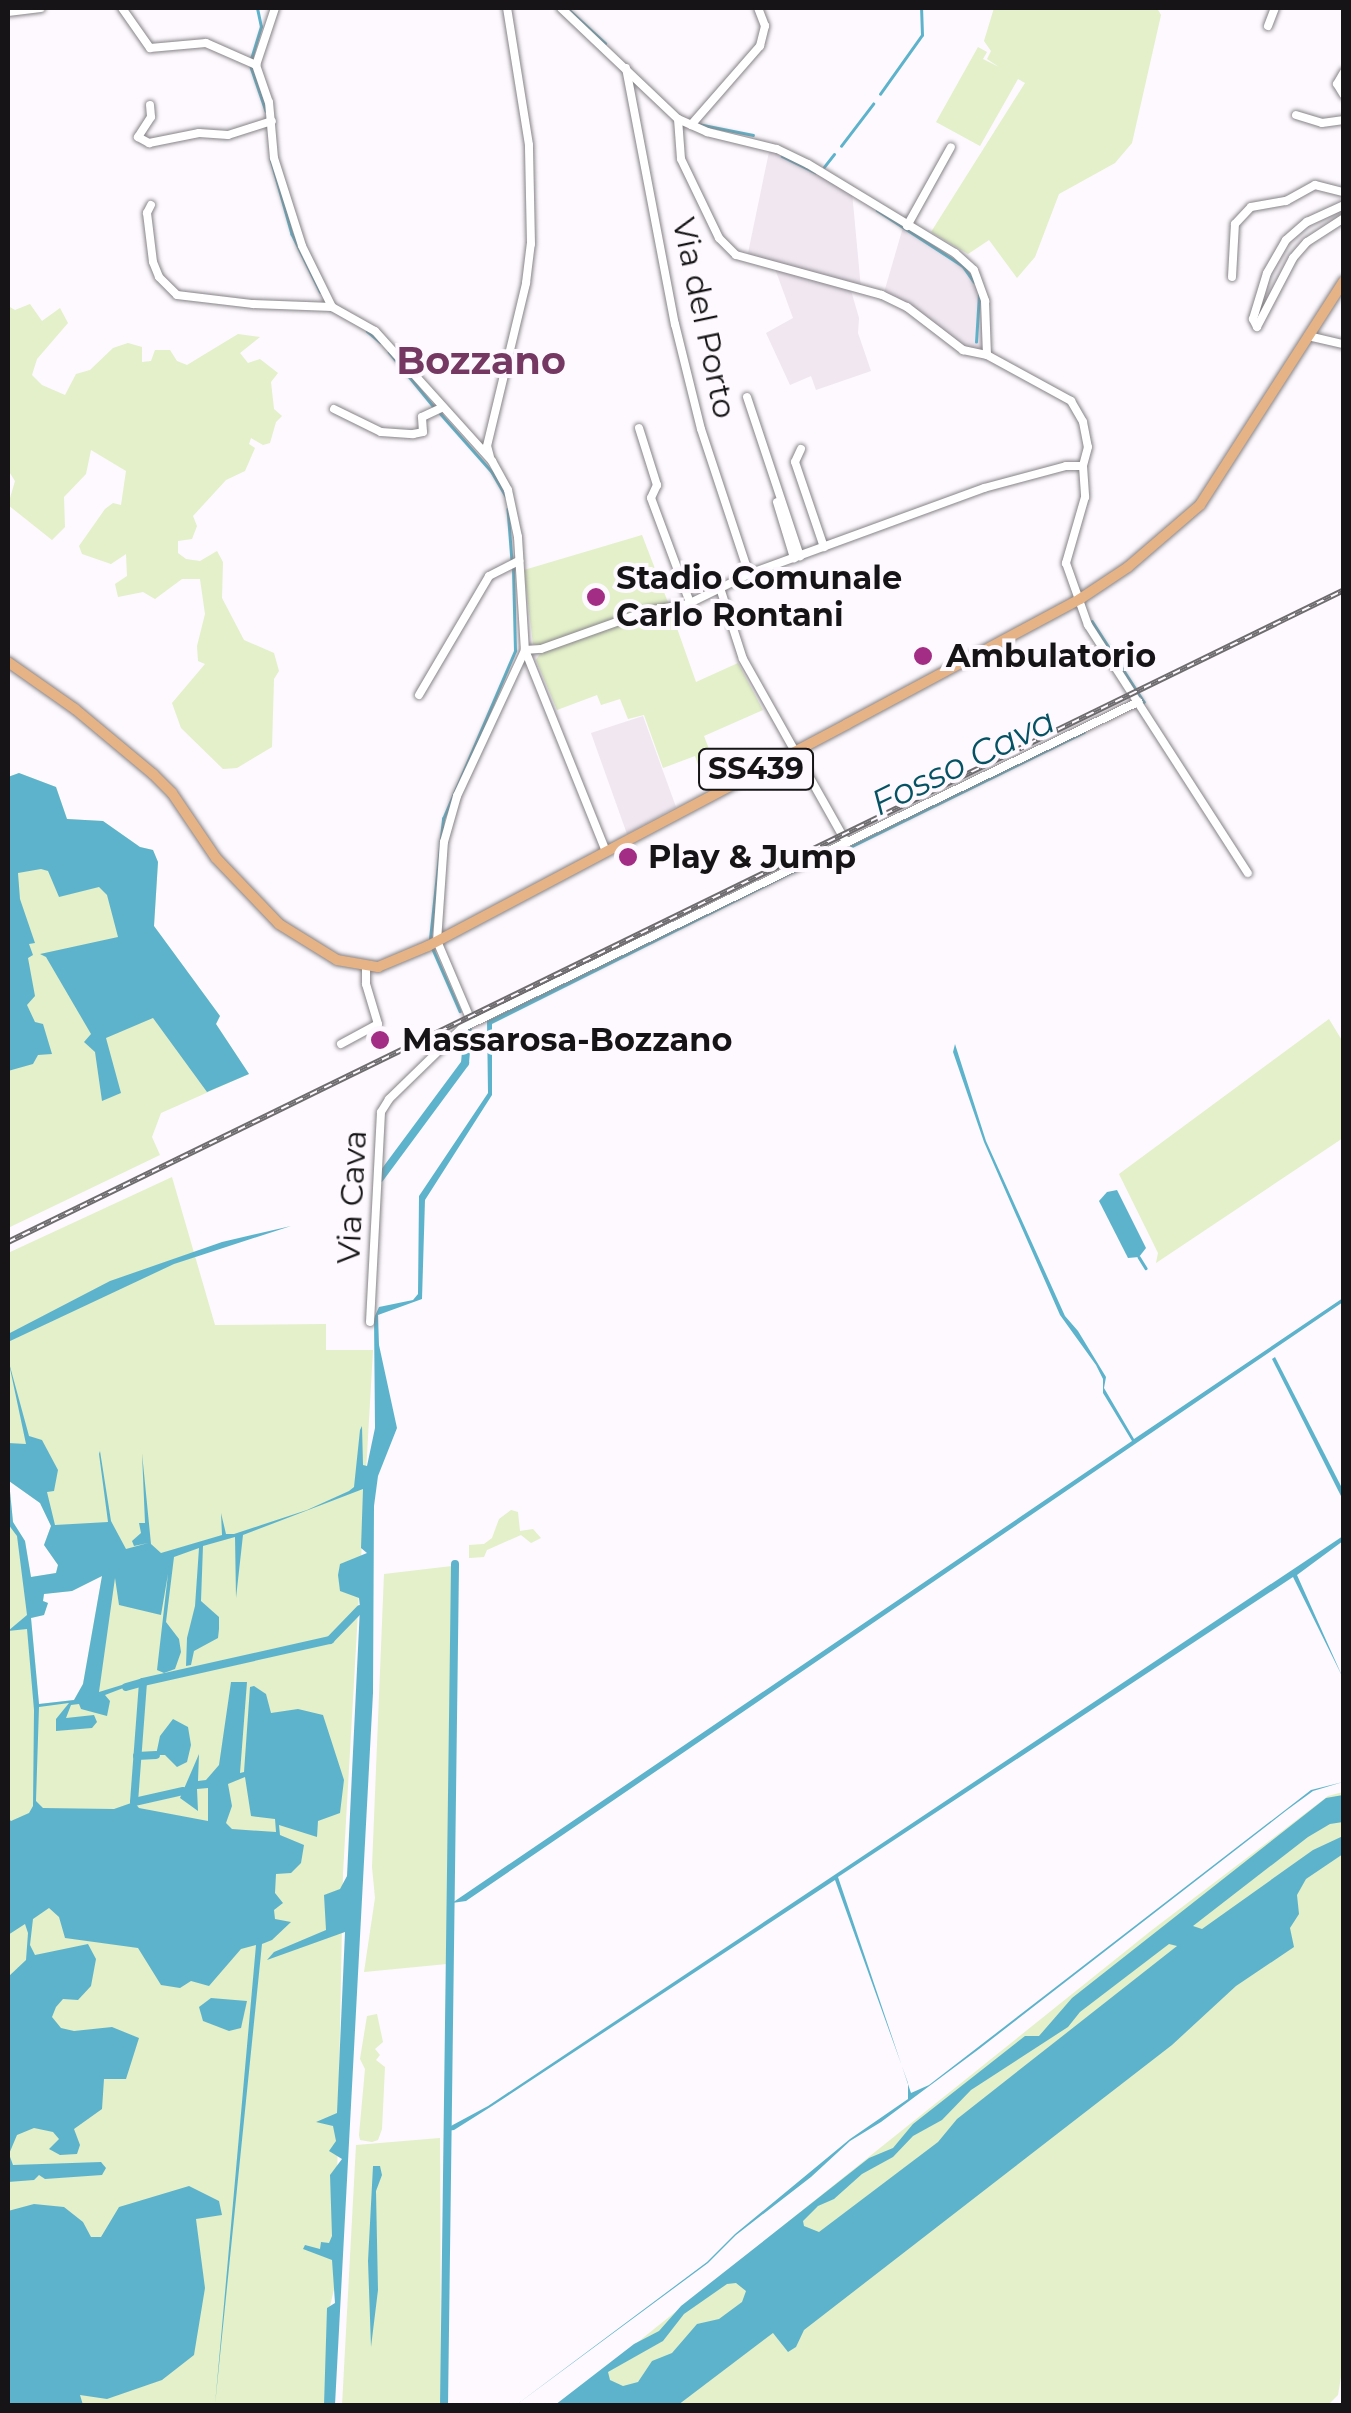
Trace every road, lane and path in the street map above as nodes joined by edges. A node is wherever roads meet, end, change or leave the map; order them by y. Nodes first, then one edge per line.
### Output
1 (42, 8) edge
2 (122, 8) edge
3 (275, 8) edge
4 (508, 8) edge
5 (561, 8) edge
6 (758, 8) edge
7 (1275, 8) edge
8 (8, 12) edge
9 (1268, 26) dead end
10 (252, 63) junction
11 (626, 68) junction
12 (1344, 72) edge
13 (1344, 95) edge
14 (150, 105) dead end
15 (1296, 116) dead end
16 (678, 119) junction
17 (1344, 120) edge
18 (269, 122) junction
19 (691, 126) junction
20 (950, 147) dead end
21 (1344, 192) edge
22 (150, 205) dead end
23 (1344, 205) edge
24 (1344, 218) edge
25 (907, 226) junction
26 (1232, 277) dead end
27 (1344, 281) edge
28 (331, 307) junction
29 (1308, 336) junction
30 (1344, 344) edge
31 (987, 355) junction
32 (747, 397) dead end
33 (334, 408) dead end
34 (438, 410) junction
35 (639, 428) dead end
36 (801, 449) dead end
37 (492, 461) junction
38 (1083, 466) junction
39 (771, 484) dead end
40 (824, 548) junction
41 (797, 557) junction
42 (515, 562) junction
43 (749, 574) junction
44 (720, 591) junction
45 (1080, 599) junction
46 (690, 603) junction
47 (524, 650) junction
48 (8, 662) edge
49 (419, 694) dead end
50 (1140, 704) junction
51 (794, 750) junction
52 (846, 842) junction
53 (606, 850) junction
54 (1248, 873) dead end
55 (433, 943) junction
56 (366, 967) junction
57 (472, 1023) junction
58 (341, 1044) dead end
59 (370, 1322) dead end

1 - 8 street
2 - 10 street
3 - 10 street
4 - 37 street
5 - 11 street
6 - 19 street
7 - 9 street
10 - 18 street
11 - 16 street
11 - 43 street, Via del Porto
12 - 13 street
14 - 18 street
15 - 17 street
16 - 19 street
16 - 31 street
18 - 28 street
19 - 25 street
20 - 25 street
21 - 26 street
22 - 28 street
23 - 24 street
25 - 31 street
27 - 29 main road, SS439
28 - 34 street
29 - 30 street
29 - 45 main road, SS439
31 - 38 street
32 - 41 street
33 - 34 street
34 - 37 street
35 - 46 street
36 - 40 street
37 - 42 street
38 - 40 street
38 - 45 street
39 - 41 street
40 - 41 street
41 - 43 street
42 - 47 street
42 - 49 street
43 - 44 street
44 - 46 street
44 - 51 street
45 - 50 street
45 - 51 main road, SS439
46 - 47 street
47 - 53 street
47 - 55 street
48 - 56 main road
50 - 52 street, Via Cava
50 - 54 street
51 - 52 street
51 - 53 main road, SS439
52 - 57 street, Via Cava
53 - 55 main road, SS439
55 - 56 main road, SS439
55 - 57 street
56 - 58 street
57 - 59 street, Via Cava

